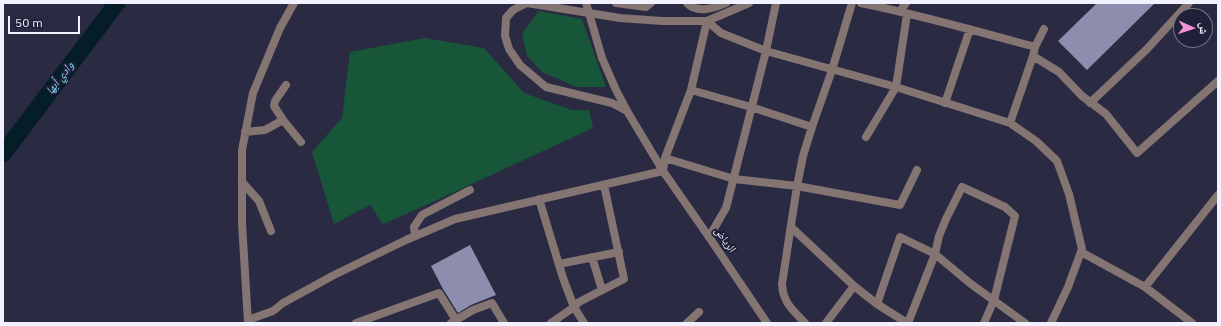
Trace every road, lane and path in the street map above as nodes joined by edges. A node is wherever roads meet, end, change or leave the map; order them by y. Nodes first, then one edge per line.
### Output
1 (294, 3) edge
2 (527, 3) edge
3 (586, 3) edge
4 (616, 3) edge
5 (651, 3) edge
6 (687, 3) edge
7 (726, 3) edge
8 (749, 3) edge
9 (776, 3) edge
10 (852, 3) edge
11 (861, 3) edge
12 (906, 3) edge
13 (1189, 3) edge
14 (904, 13) junction
15 (707, 21) junction
16 (970, 29) junction
17 (1044, 29) dead end
18 (1035, 47) junction
19 (766, 51) junction
20 (1033, 56) junction
21 (832, 70) junction
22 (1218, 81) edge
23 (286, 85) dead end
24 (896, 87) junction
25 (691, 90) junction
26 (945, 103) junction
27 (1090, 103) junction
28 (751, 107) junction
29 (627, 111) junction
30 (283, 120) junction
31 (1010, 123) junction
32 (812, 127) junction
33 (245, 132) junction
34 (866, 137) dead end
35 (301, 142) dead end
36 (665, 158) junction
37 (916, 170) dead end
38 (663, 171) junction
39 (734, 179) junction
40 (242, 182) junction
41 (604, 186) junction
42 (797, 186) junction
43 (470, 190) dead end
44 (1218, 195) edge
45 (539, 199) junction
46 (791, 227) junction
47 (271, 231) dead end
48 (415, 236) junction
49 (709, 237) junction
50 (618, 252) junction
51 (1081, 252) junction
52 (935, 254) junction
53 (592, 258) junction
54 (559, 264) junction
55 (854, 286) junction
56 (1145, 287) junction
57 (602, 290) junction
58 (994, 300) junction
59 (877, 304) junction
60 (574, 307) junction
61 (699, 312) dead end
62 (369, 321) edge
63 (453, 321) edge
64 (248, 322) edge
65 (356, 323) edge
66 (504, 323) edge
67 (551, 323) edge
68 (584, 323) edge
69 (687, 323) edge
70 (767, 323) edge
71 (805, 323) edge
72 (826, 323) edge
73 (907, 323) edge
74 (984, 323) edge
75 (1025, 323) edge
76 (1051, 323) edge
77 (1192, 323) edge

1 - 33 street
2 - 15 street
2 - 29 street
3 - 29 street, الرياض, bridge
4 - 5 street
6 - 7 street
8 - 15 street
9 - 19 street
10 - 21 street
11 - 14 street
12 - 14 street
13 - 27 street
14 - 16 street
14 - 24 street
15 - 19 street
15 - 25 street
16 - 18 street
16 - 26 street
17 - 18 street
18 - 20 street
19 - 21 street
19 - 28 street
20 - 27 street
20 - 31 street
21 - 24 street
21 - 32 street
22 - 27 street
23 - 30 street
24 - 26 street
24 - 34 street
25 - 28 street
25 - 36 street
26 - 31 street
28 - 32 street
28 - 39 street
29 - 38 street, الرياض
30 - 33 street
30 - 35 street
31 - 51 street
32 - 42 street
33 - 40 street
36 - 38 street
36 - 39 street
37 - 42 street
38 - 41 street
38 - 49 street, الرياض
39 - 42 street
39 - 49 street
40 - 47 street
40 - 64 street
41 - 45 street
41 - 50 street
42 - 46 street
43 - 48 street
44 - 56 street
45 - 48 street
45 - 54 street
46 - 55 street
46 - 71 street
48 - 64 street
49 - 70 street, الرياض
50 - 53 street
50 - 57 street
51 - 56 street
51 - 76 street
52 - 58 street
52 - 58 street
52 - 59 street
52 - 73 street
53 - 54 street
53 - 57 street
54 - 60 street
55 - 59 street
55 - 72 street
56 - 77 street
57 - 60 street
58 - 74 street
58 - 75 street
59 - 73 street
60 - 67 street
60 - 68 street
61 - 69 street
62 - 63 street
62 - 65 street
63 - 66 street

